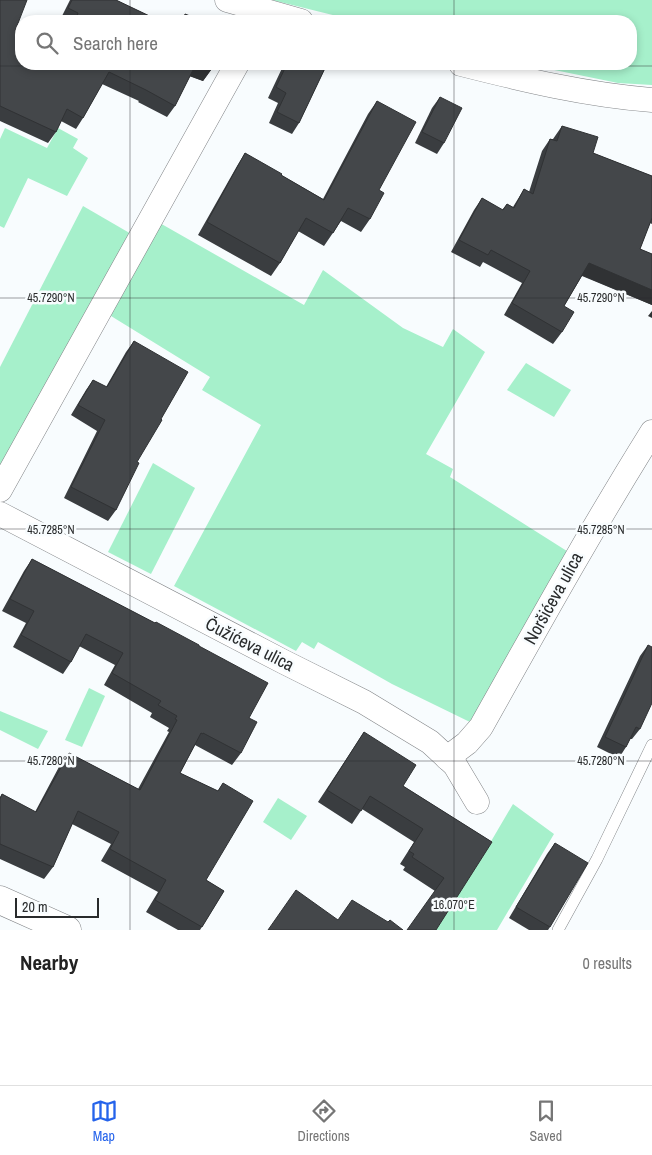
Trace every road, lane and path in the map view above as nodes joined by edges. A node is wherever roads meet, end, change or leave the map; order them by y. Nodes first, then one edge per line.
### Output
1 (226, 0) edge
2 (262, 15) edge
3 (234, 70) edge
4 (485, 70) edge
5 (652, 100) edge
6 (652, 432) edge
7 (0, 490) edge
8 (0, 514) edge
9 (652, 745) edge
10 (447, 758) junction
11 (477, 802) dead end
12 (0, 900) edge
13 (67, 930) edge
14 (558, 930) edge

1 - 2 street
3 - 7 street
4 - 5 street
6 - 10 street, Noršićeva ulica
8 - 10 street, Čužićeva ulica
9 - 14 lane
10 - 11 street, Čužićeva ulica
12 - 13 street

